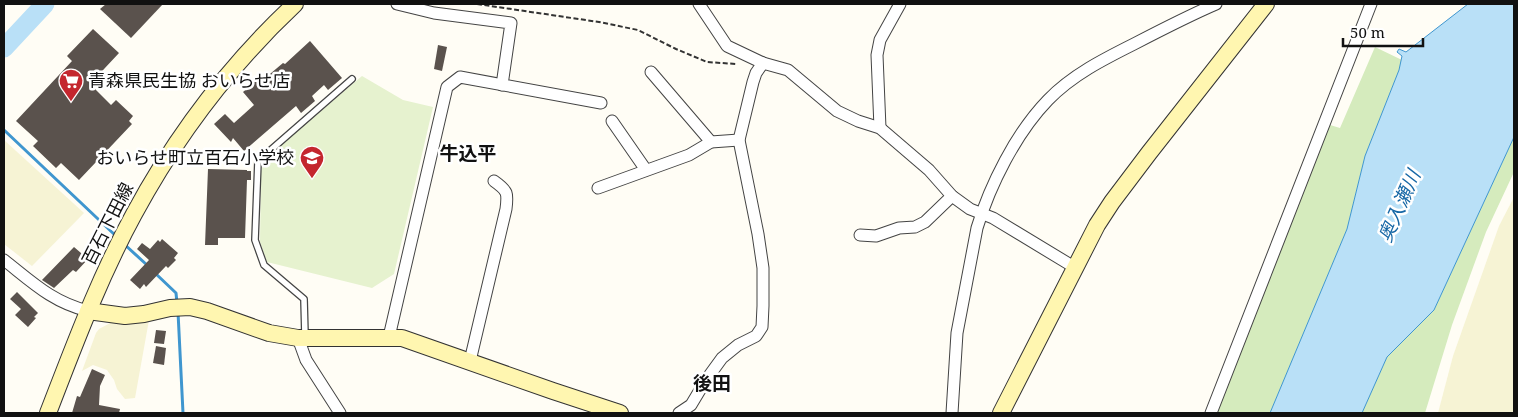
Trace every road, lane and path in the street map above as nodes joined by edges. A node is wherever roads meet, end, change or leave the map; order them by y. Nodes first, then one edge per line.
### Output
1 (295, 4) edge
2 (397, 4) edge
3 (476, 4) edge
4 (699, 4) edge
5 (900, 4) edge
6 (1216, 4) edge
7 (1266, 4) edge
8 (1371, 4) edge
9 (760, 68) junction
10 (651, 72) dead end
11 (352, 79) dead end
12 (502, 85) junction
13 (601, 103) dead end
14 (612, 121) dead end
15 (880, 128) junction
16 (740, 140) junction
17 (711, 142) junction
18 (646, 170) junction
19 (494, 181) dead end
20 (598, 188) dead end
21 (952, 196) junction
22 (981, 214) junction
23 (860, 234) dead end
24 (4, 260) edge
25 (1074, 267) junction
26 (88, 311) junction
27 (390, 337) junction
28 (302, 338) junction
29 (470, 361) junction
30 (48, 413) edge
31 (340, 413) edge
32 (620, 413) edge
33 (680, 413) edge
34 (952, 413) edge
35 (1001, 413) edge
36 (1210, 413) edge

1 - 26 street, 百石下田線
2 - 12 street
3 - 9 path
4 - 9 street
5 - 15 street
6 - 22 street
7 - 25 street
8 - 36 street
9 - 15 street
9 - 16 street
10 - 17 street
11 - 28 lane
12 - 13 street
12 - 27 street
14 - 18 street
15 - 21 street
16 - 17 street
16 - 33 street
17 - 18 street
18 - 20 street
19 - 29 street
21 - 22 street
21 - 23 street
22 - 25 street
22 - 34 street
24 - 26 street
25 - 35 street
26 - 28 street
26 - 30 street, 百石下田線
27 - 28 street
27 - 29 street
28 - 31 street
29 - 32 street

